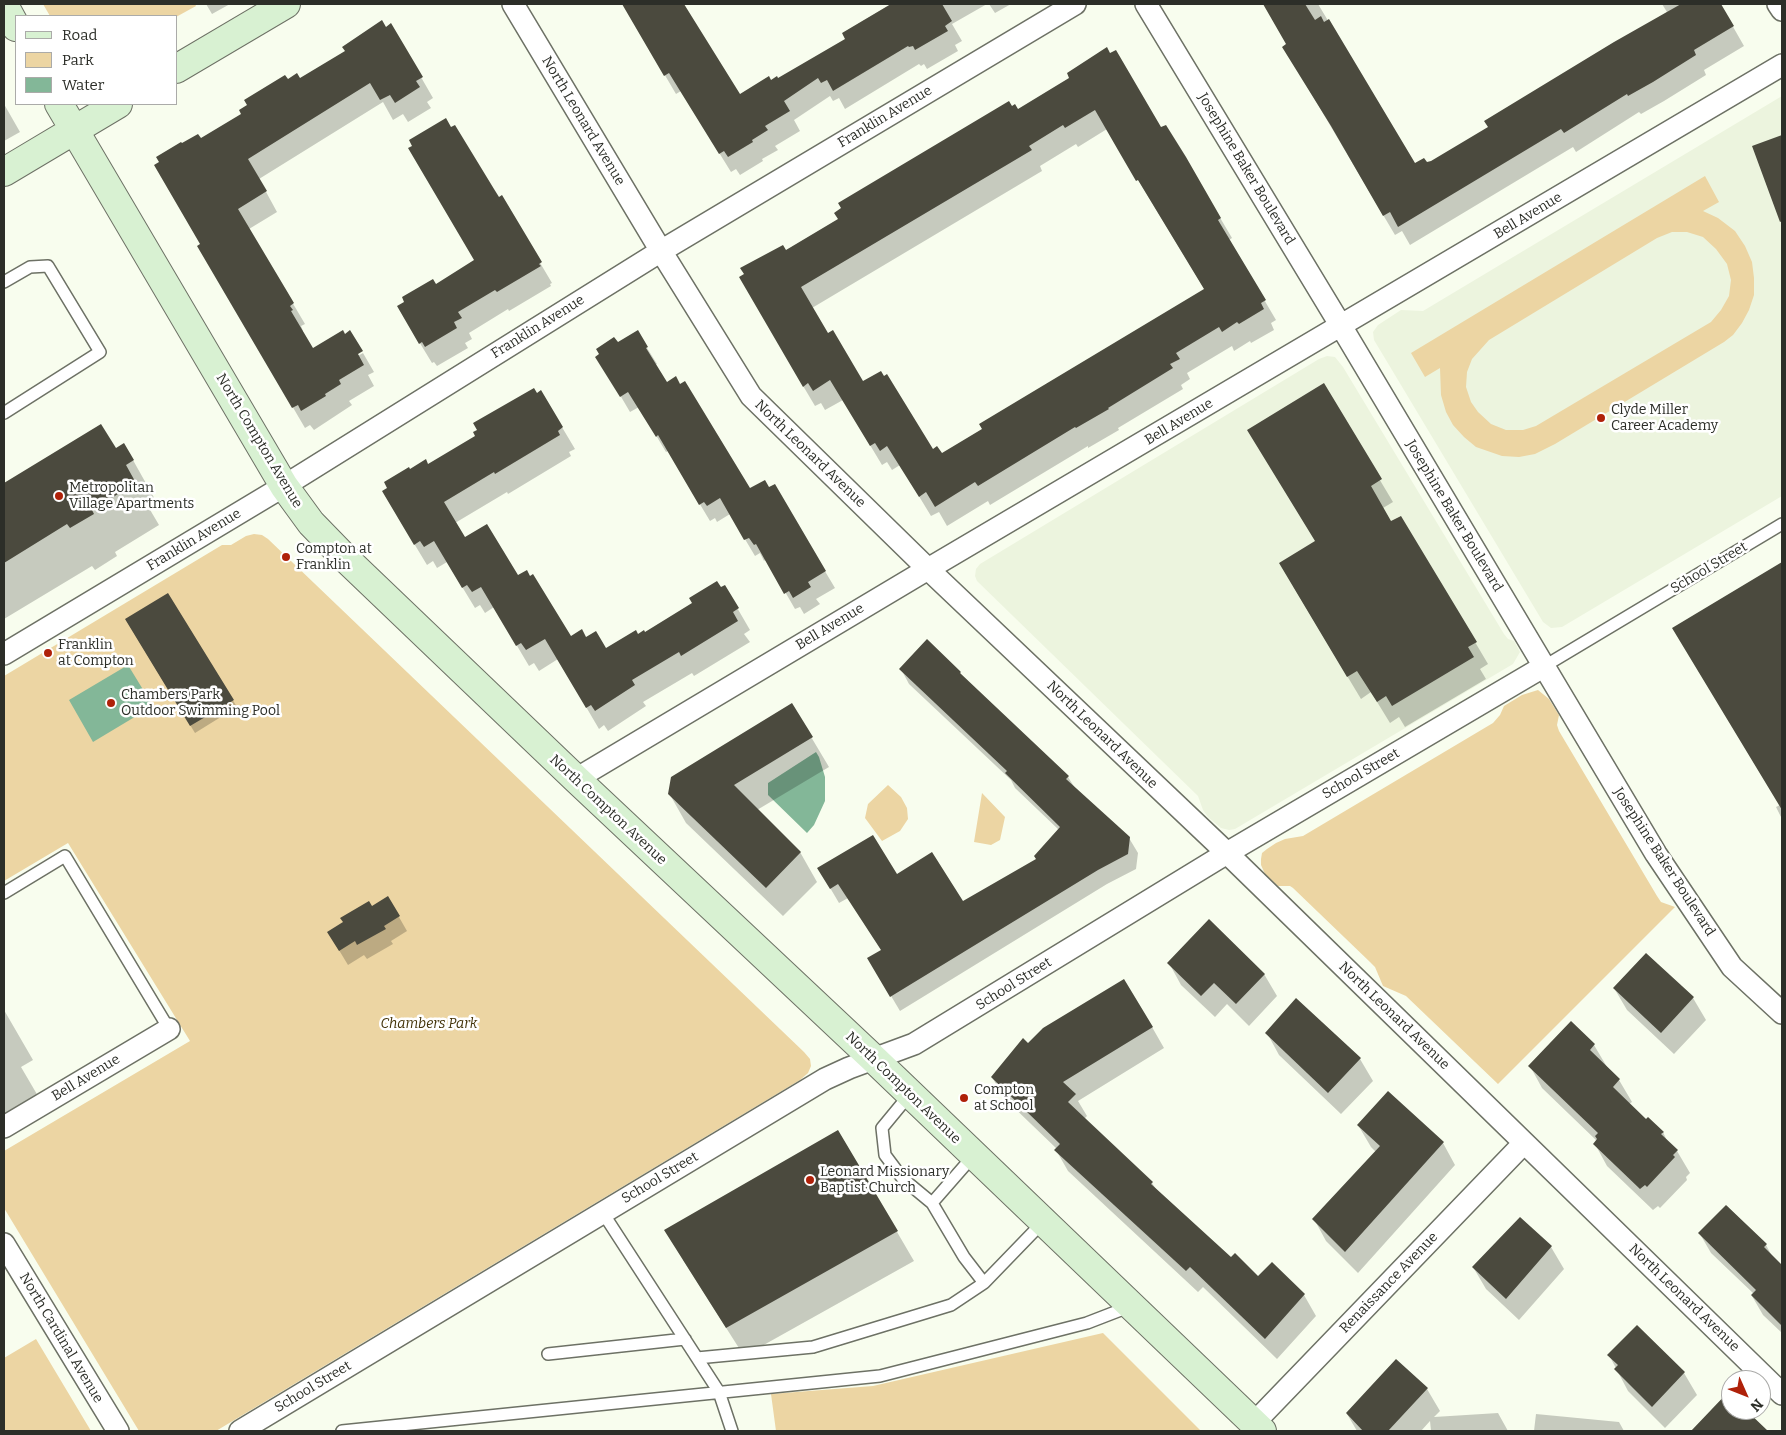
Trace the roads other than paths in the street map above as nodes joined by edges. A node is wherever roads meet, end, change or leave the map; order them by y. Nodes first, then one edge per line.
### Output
1 (286, 4) edge
2 (513, 4) edge
3 (1076, 4) edge
4 (1146, 4) edge
5 (1778, 4) edge
6 (4, 5) edge
7 (1782, 10) edge
8 (15, 25) edge
9 (1782, 65) edge
10 (178, 68) edge
11 (60, 105) edge
12 (116, 105) edge
13 (74, 130) junction
14 (4, 172) edge
15 (661, 250) junction
16 (4, 282) edge
17 (1341, 326) junction
18 (4, 413) edge
19 (284, 486) junction
20 (1782, 524) edge
21 (928, 569) junction
22 (4, 654) edge
23 (1543, 667) junction
24 (576, 780) junction
25 (1227, 853) junction
26 (4, 893) edge
27 (1782, 1013) edge
28 (169, 1029) joint
29 (874, 1060) junction
30 (910, 1094) junction
31 (4, 1127) edge
32 (1524, 1143) junction
33 (974, 1156) junction
34 (932, 1203) junction
35 (602, 1213) junction
36 (1043, 1222) junction
37 (4, 1244) edge
38 (984, 1283) junction
39 (1131, 1306) junction
40 (684, 1339) junction
41 (548, 1354) dead end
42 (697, 1358) junction
43 (719, 1392) junction
44 (1782, 1394) edge
45 (1258, 1427) edge
46 (118, 1431) edge
47 (240, 1431) edge
48 (342, 1431) edge
49 (732, 1431) edge

1 - 10 main road
2 - 15 street, North Leonard Avenue
3 - 15 street, Franklin Avenue
4 - 17 street, Josephine Baker Boulevard
5 - 7 street
6 - 8 main road
9 - 17 street, Bell Avenue
11 - 13 main road, North Compton Avenue
12 - 13 main road
13 - 14 main road
13 - 19 main road, North Compton Avenue
15 - 19 street, Franklin Avenue
15 - 21 street, North Leonard Avenue
16 - 18 lane
17 - 21 street, Bell Avenue
17 - 23 street, Josephine Baker Boulevard
19 - 22 street, Franklin Avenue
19 - 24 main road, North Compton Avenue
20 - 23 lane, School Street
21 - 24 street, Bell Avenue
21 - 25 street, North Leonard Avenue
23 - 25 street, School Street
23 - 27 street, Josephine Baker Boulevard
24 - 29 main road, North Compton Avenue
25 - 29 street, School Street
25 - 32 street, North Leonard Avenue
26 - 28 lane
28 - 31 street, Bell Avenue
29 - 30 main road, North Compton Avenue
29 - 35 street, School Street
30 - 33 main road, North Compton Avenue
30 - 34 lane
32 - 44 street, North Leonard Avenue
32 - 45 street, Renaissance Avenue
33 - 34 lane
33 - 36 main road, North Compton Avenue
34 - 38 lane
35 - 40 lane
35 - 47 street, School Street
36 - 38 lane
36 - 39 main road, North Compton Avenue
37 - 46 street, North Cardinal Avenue
38 - 42 lane
39 - 43 lane
39 - 45 main road, North Compton Avenue
40 - 41 lane
40 - 42 lane
42 - 43 lane
43 - 48 lane
43 - 49 lane

